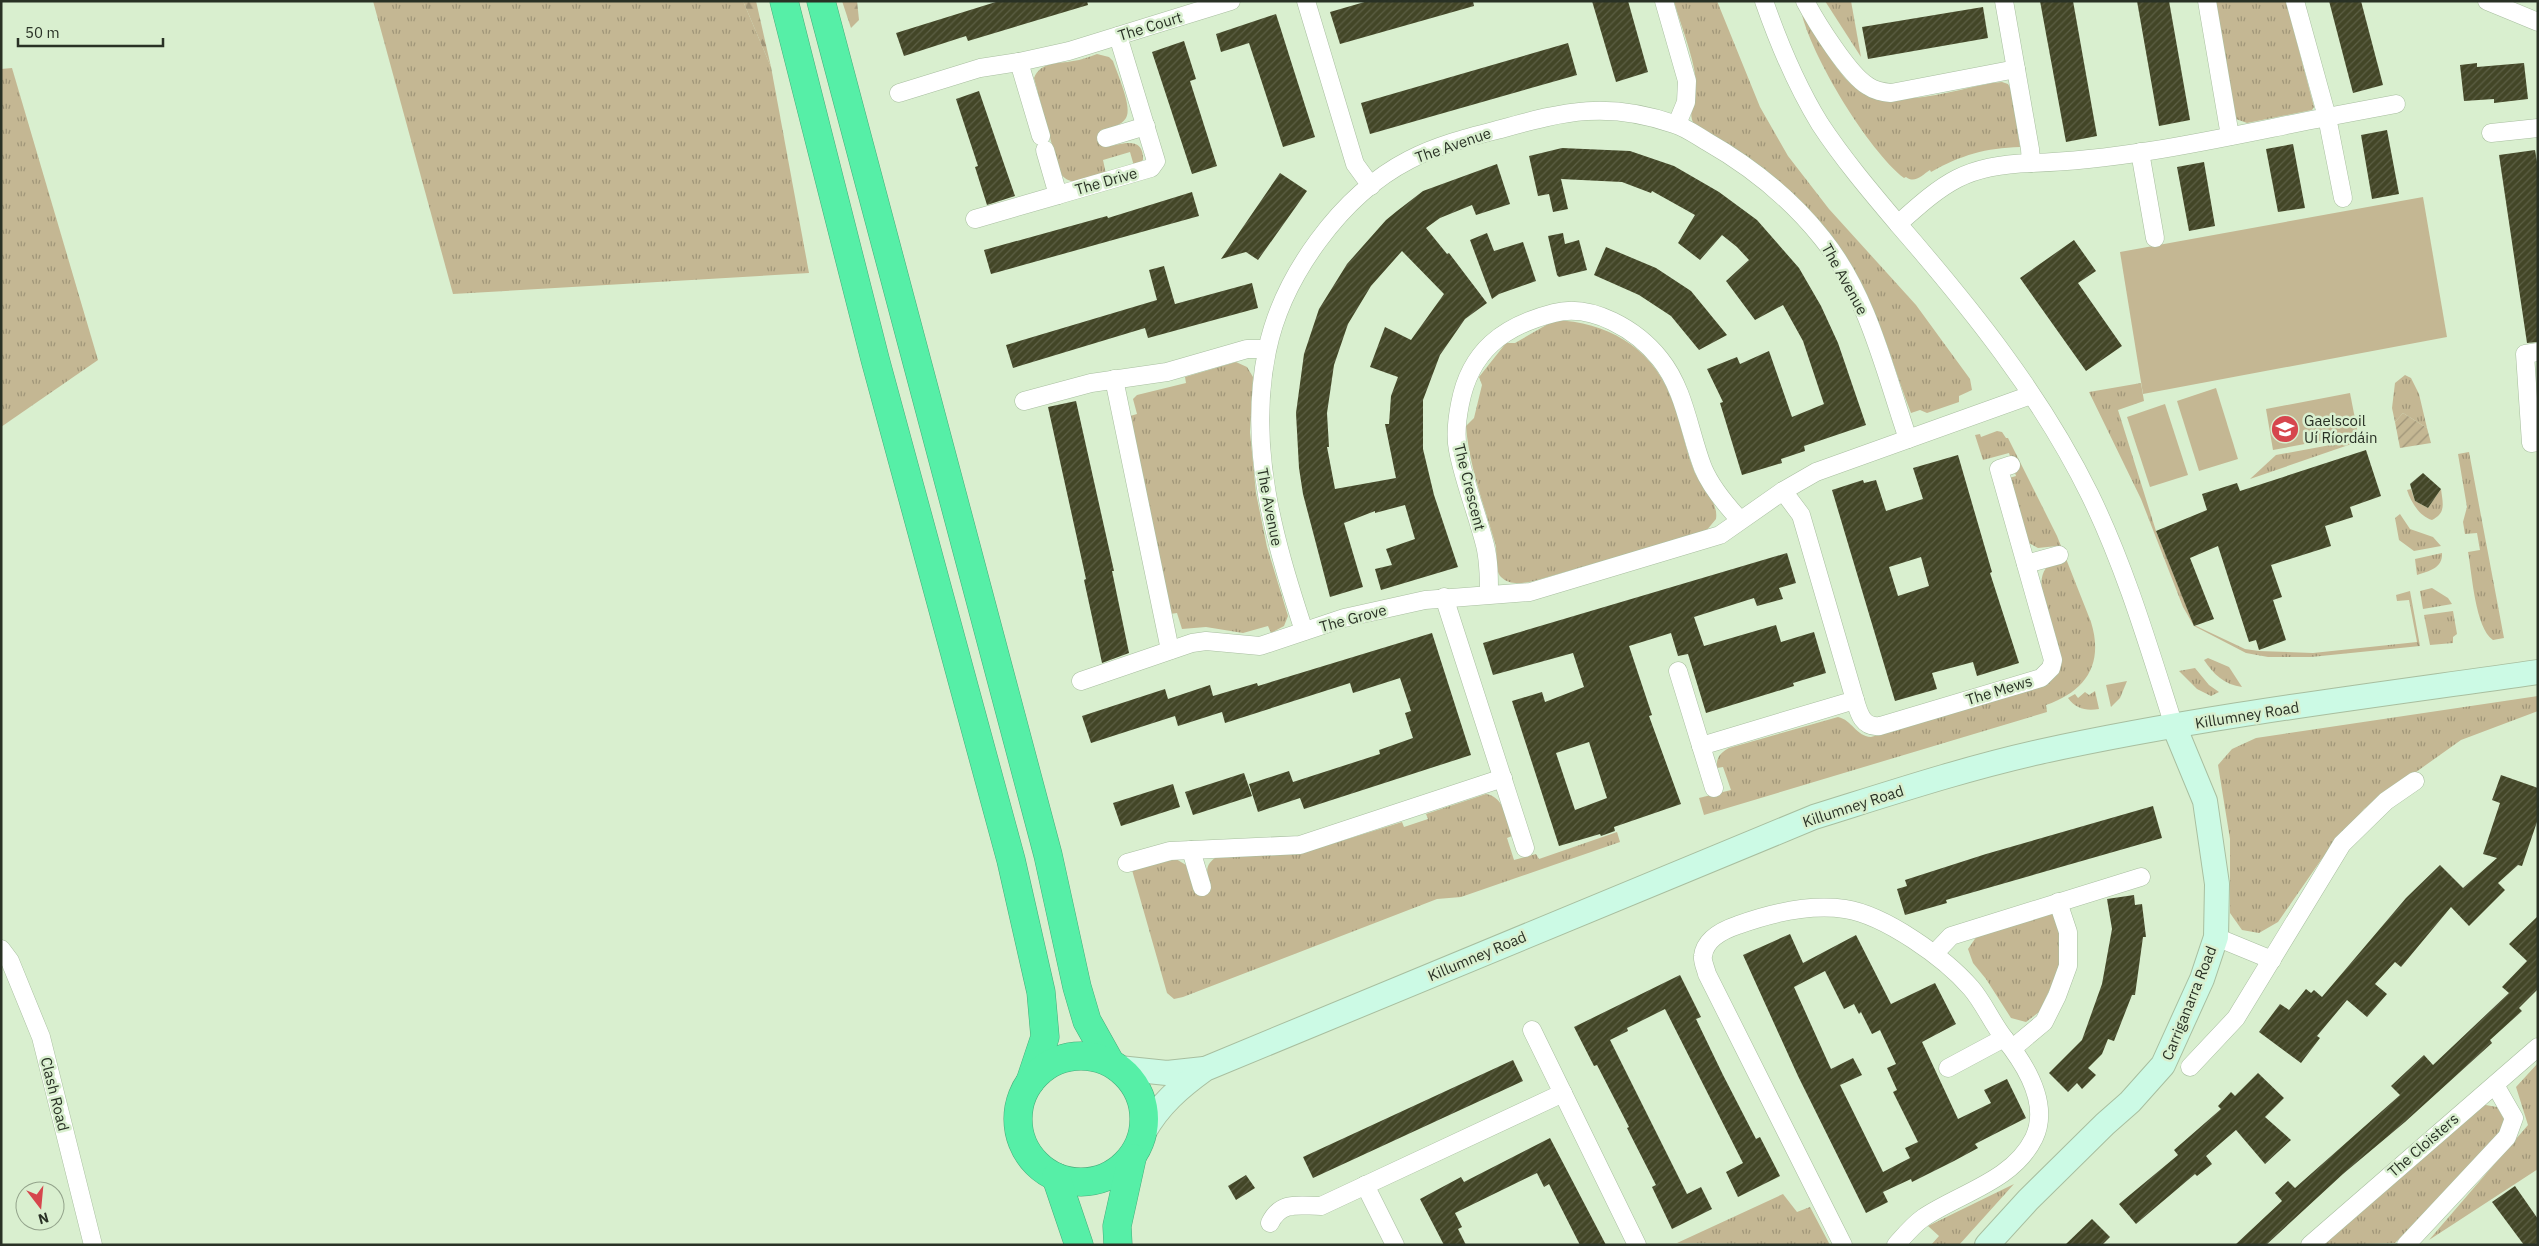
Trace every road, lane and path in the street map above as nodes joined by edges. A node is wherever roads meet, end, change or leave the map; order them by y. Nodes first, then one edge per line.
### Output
1 (784, 1) edge
2 (822, 1) edge
3 (1231, 1) edge
4 (1306, 1) edge
5 (1664, 1) edge
6 (1764, 1) edge
7 (1804, 1) edge
8 (2004, 1) edge
9 (2207, 1) edge
10 (2295, 1) edge
11 (2487, 1) edge
12 (2538, 22) edge
13 (1118, 36) junction
14 (1019, 62) junction
15 (2016, 70) junction
16 (899, 93) dead end
17 (2396, 104) dead end
18 (2327, 117) junction
19 (1677, 124) junction
20 (1146, 126) junction
21 (2538, 128) edge
22 (2491, 133) dead end
23 (2230, 136) junction
24 (1106, 138) dead end
25 (2140, 152) junction
26 (2031, 163) junction
27 (1371, 186) junction
28 (1058, 195) junction
29 (2343, 198) dead end
30 (975, 220) dead end
31 (1898, 224) junction
32 (2155, 238) dead end
33 (1267, 349) junction
34 (2538, 352) edge
35 (1114, 379) junction
36 (2031, 395) junction
37 (1024, 401) dead end
38 (1908, 439) junction
39 (2538, 442) edge
40 (2011, 465) dead end
41 (1783, 491) junction
42 (1740, 520) junction
43 (2059, 555) dead end
44 (2026, 564) junction
45 (1490, 594) junction
46 (1444, 598) junction
47 (1304, 631) junction
48 (1170, 650) junction
49 (1678, 671) dead end
50 (2538, 672) edge
51 (1081, 681) dead end
52 (1855, 700) junction
53 (2174, 726) junction
54 (1701, 746) junction
55 (1503, 778) junction
56 (2415, 781) dead end
57 (1714, 788) dead end
58 (1525, 848) dead end
59 (1191, 850) junction
60 (1128, 863) dead end
61 (2141, 877) dead end
62 (1202, 888) dead end
63 (2058, 902) junction
64 (2216, 937) junction
65 (1, 949) edge
66 (1935, 953) junction
67 (2272, 960) junction
68 (1532, 1030) dead end
69 (2009, 1043) junction
70 (2538, 1047) edge
71 (1114, 1065) junction
72 (2190, 1067) dead end
73 (1948, 1068) dead end
74 (1205, 1069) junction
75 (1030, 1082) junction
76 (2495, 1085) junction
77 (1563, 1093) junction
78 (1144, 1132) junction
79 (1132, 1158) junction
80 (1056, 1177) junction
81 (1365, 1185) junction
82 (1270, 1223) dead end
83 (93, 1245) edge
84 (1079, 1245) edge
85 (1118, 1245) edge
86 (1395, 1245) edge
87 (1637, 1245) edge
88 (1843, 1245) edge
89 (1896, 1245) edge
90 (1987, 1245) edge
91 (2310, 1245) edge
92 (2406, 1245) edge

1 - 75 highway
2 - 71 highway
3 - 13 street, The Court
4 - 27 street
5 - 19 street
6 - 31 street
7 - 15 street
8 - 15 street
9 - 23 street
10 - 18 street
11 - 12 street
13 - 14 street, The Court
13 - 20 street, The Drive
14 - 16 street
14 - 28 street, The Drive
15 - 26 street
17 - 18 street
18 - 23 street
18 - 29 street
19 - 27 street, The Avenue
19 - 38 street, The Avenue
20 - 24 street
20 - 28 street, The Drive
21 - 22 street
23 - 25 street
25 - 26 street
25 - 32 street
26 - 31 street
27 - 33 street, The Avenue
28 - 30 street
31 - 36 street
33 - 35 street
33 - 47 street, The Avenue
34 - 39 street
35 - 37 street
35 - 48 street
36 - 38 street
36 - 53 street
38 - 41 street
40 - 44 street, The Mews
41 - 42 street
41 - 52 street, The Mews
42 - 45 street
42 - 45 street, The Crescent
43 - 44 street
44 - 52 street, The Mews
45 - 46 street
46 - 47 street, The Grove
46 - 55 street
47 - 48 street, The Grove
48 - 51 street, The Grove
49 - 54 street
50 - 53 street, Killumney Road
52 - 54 street
53 - 64 street, Carriganarra Road
53 - 74 street, Killumney Road
54 - 57 street
55 - 58 street
55 - 59 street
56 - 67 street
59 - 60 street
59 - 62 street
61 - 63 street
63 - 66 street
63 - 69 street
64 - 67 street
64 - 90 street, Carriganarra Road
65 - 83 street, Clash Road
66 - 69 street
66 - 88 street
67 - 72 street
68 - 77 street
69 - 73 street
69 - 89 street
70 - 76 street, The Cloisters
71 - 74 street, Killumney Road
71 - 75 highway
71 - 78 highway
74 - 78 street, Killumney Road
75 - 80 highway
76 - 91 street, The Cloisters
76 - 92 street
77 - 81 street
77 - 87 street
78 - 79 highway
79 - 80 highway
79 - 85 highway
80 - 84 highway
81 - 82 street
81 - 86 street

